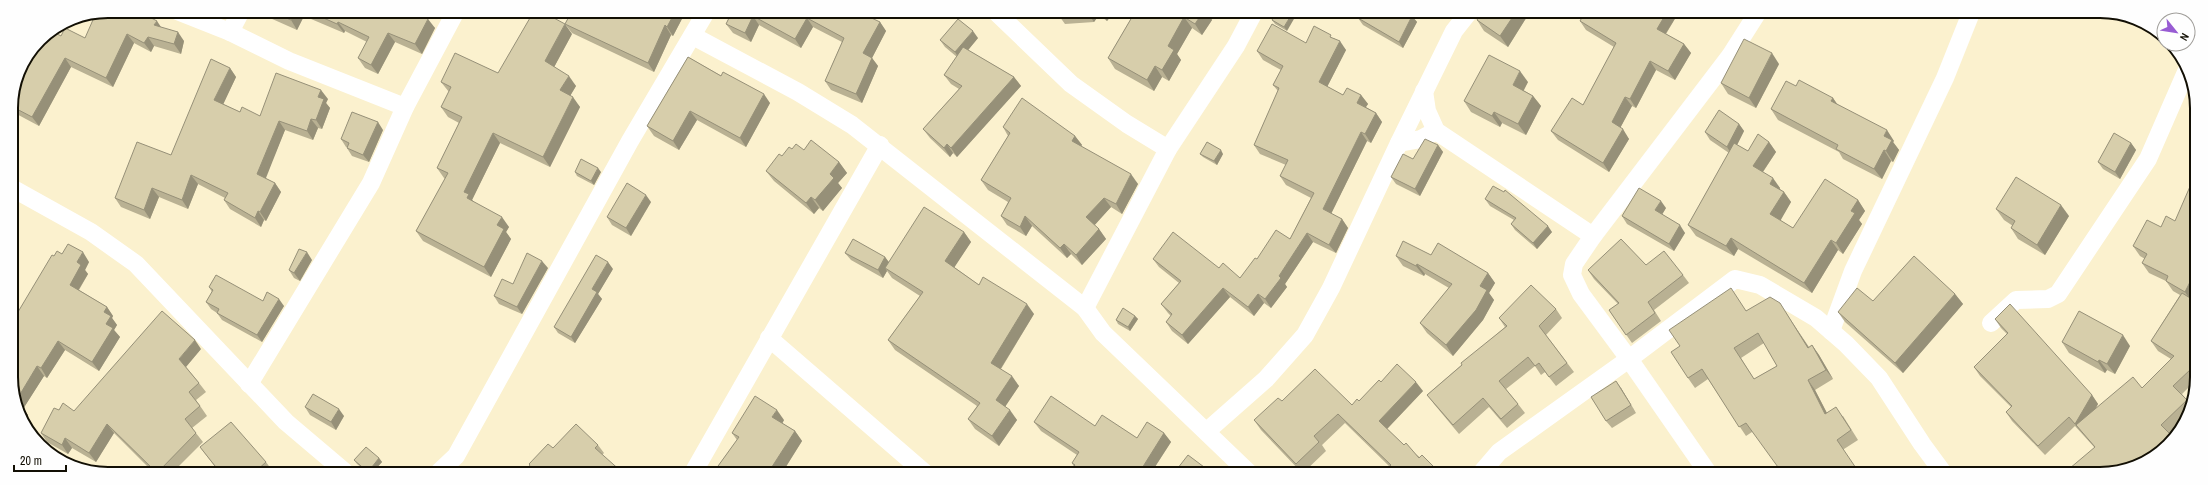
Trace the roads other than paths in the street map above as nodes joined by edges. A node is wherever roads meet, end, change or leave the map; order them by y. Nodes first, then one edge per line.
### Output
1 (195, 18) edge
2 (237, 18) edge
3 (452, 18) edge
4 (703, 18) edge
5 (1005, 18) edge
6 (1251, 18) edge
7 (1464, 18) edge
8 (1754, 18) edge
9 (1969, 18) edge
10 (230, 32) junction
11 (693, 36) junction
12 (2184, 76) edge
13 (1424, 91) junction
14 (405, 107) junction
15 (1436, 131) junction
16 (1399, 143) junction
17 (880, 146) junction
18 (1168, 148) junction
19 (18, 191) edge
20 (1593, 236) junction
21 (1085, 308) junction
22 (1991, 323) dead end
23 (1831, 331) junction
24 (769, 338) junction
25 (1629, 359) junction
26 (250, 384) junction
27 (1207, 431) junction
28 (339, 467) edge
29 (444, 467) edge
30 (696, 467) edge
31 (918, 467) edge
32 (1243, 467) edge
33 (1486, 467) edge
34 (1703, 467) edge
35 (1939, 467) edge

1 - 10 street
2 - 10 street
3 - 14 street
4 - 11 street
5 - 18 street
6 - 18 street
7 - 13 street
8 - 20 street
9 - 23 street
10 - 14 street
11 - 17 street
11 - 29 street
12 - 22 street
13 - 15 street
13 - 16 street
14 - 26 street
15 - 16 street
15 - 20 street
16 - 27 street
17 - 21 street
17 - 24 street
18 - 21 street
19 - 26 street
20 - 25 street
21 - 27 street
23 - 25 street
23 - 35 street
24 - 30 street
24 - 31 street
25 - 33 street
25 - 34 street
26 - 28 street
27 - 32 street

